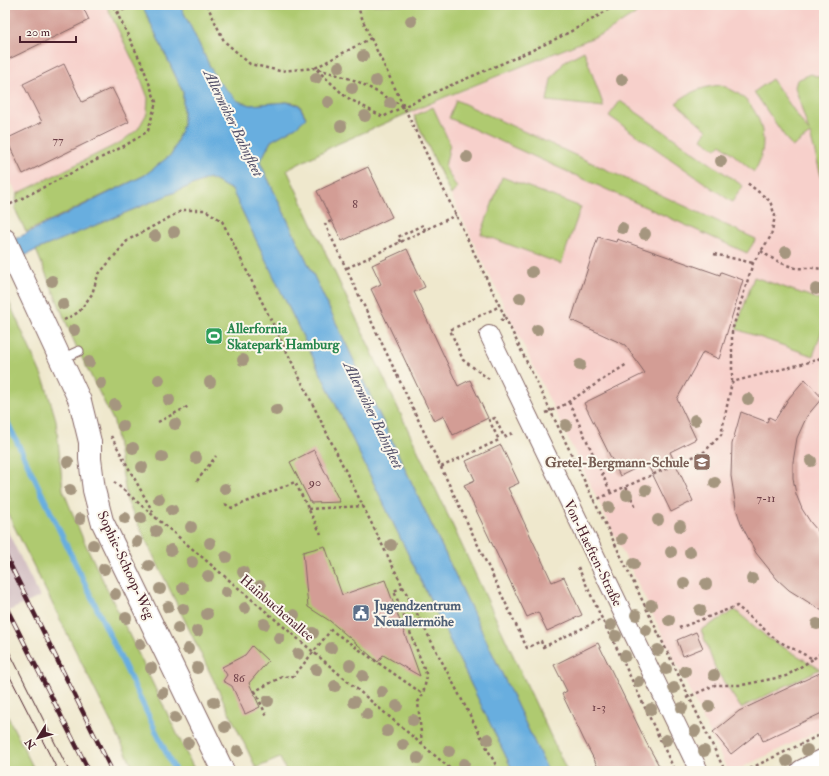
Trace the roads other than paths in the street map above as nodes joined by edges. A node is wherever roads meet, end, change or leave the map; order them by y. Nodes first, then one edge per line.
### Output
1 (5, 240) edge
2 (489, 335) road end
3 (824, 760) edge
4 (223, 771) edge
5 (699, 771) edge
6 (802, 771) edge

1 - 4 street, Sophie-Schoop-Weg
2 - 5 street, Von-Haeften-Straße
3 - 6 street

